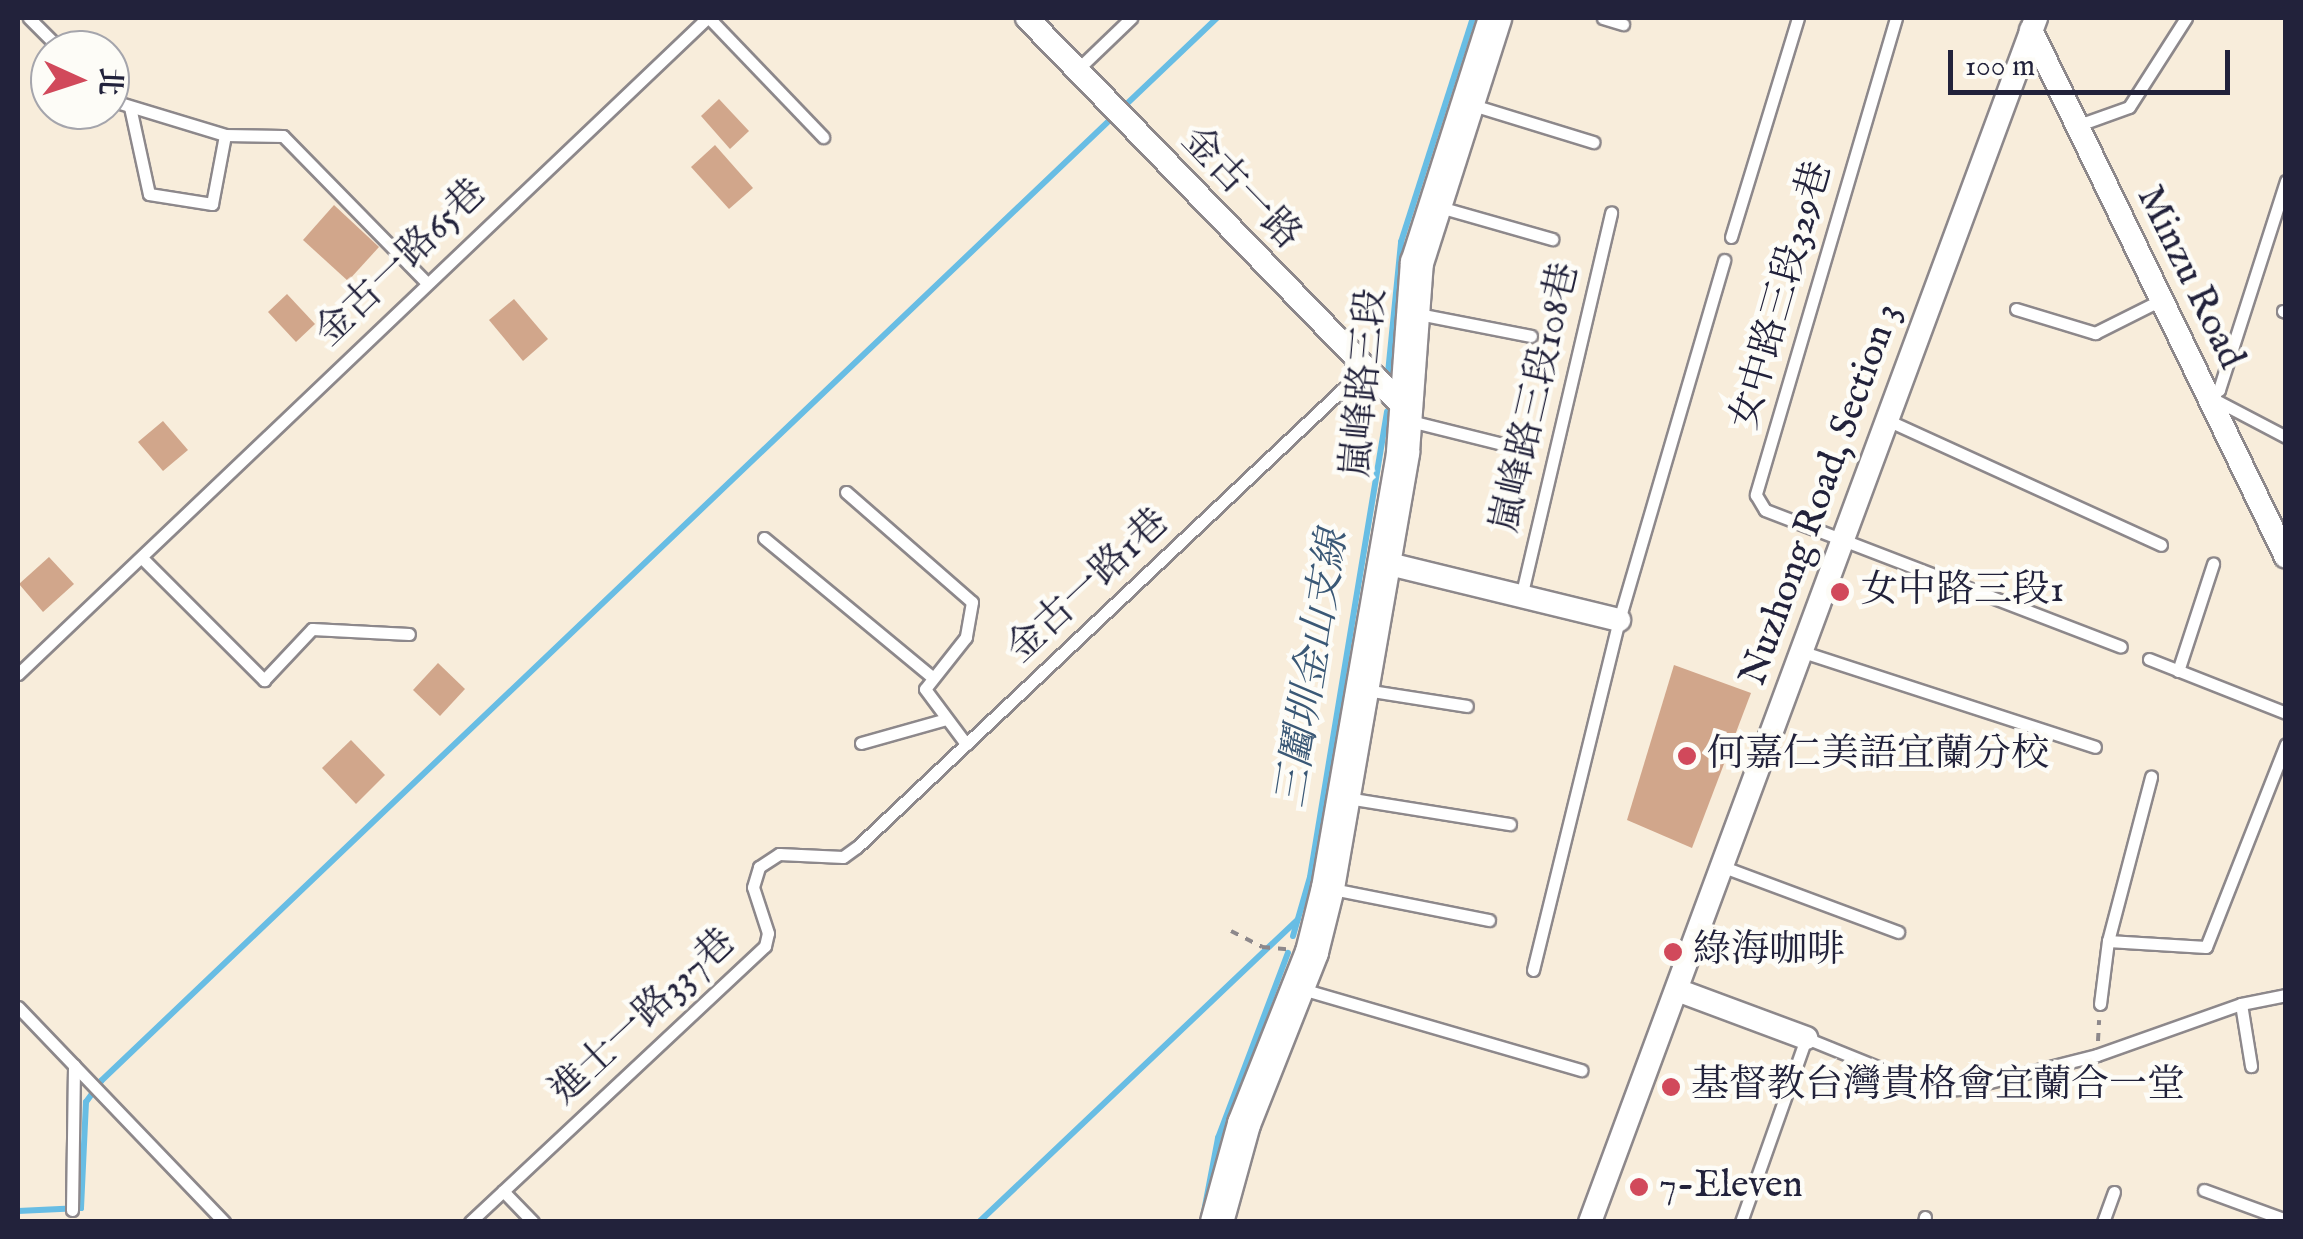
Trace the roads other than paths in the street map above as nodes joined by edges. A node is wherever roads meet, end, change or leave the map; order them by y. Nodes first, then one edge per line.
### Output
1 (708, 18) edge
2 (1026, 18) edge
3 (1131, 18) edge
4 (1495, 18) edge
5 (1603, 18) edge
6 (1798, 18) edge
7 (1896, 18) edge
8 (2186, 18) edge
9 (1623, 24) dead end
10 (2034, 24) edge
11 (1076, 70) junction
12 (1467, 103) junction
13 (130, 106) joint
14 (2076, 126) junction
15 (225, 135) junction
16 (823, 138) dead end
17 (1593, 142) dead end
18 (2286, 181) edge
19 (1434, 206) junction
20 (1611, 212) dead end
21 (1731, 237) dead end
22 (1552, 239) dead end
23 (1724, 260) dead end
24 (426, 282) junction
25 (2161, 300) junction
26 (2016, 309) dead end
27 (1411, 313) junction
28 (1532, 336) dead end
29 (1363, 370) junction
30 (2208, 396) junction
31 (1404, 413) junction
32 (1887, 420) junction
33 (2286, 437) edge
34 (1514, 447) dead end
35 (846, 492) dead end
36 (2280, 529) edge
37 (764, 538) dead end
38 (1843, 540) junction
39 (2161, 546) dead end
40 (2286, 557) edge
41 (142, 558) junction
42 (1385, 563) junction
43 (2212, 564) dead end
44 (1521, 596) junction
45 (1618, 620) junction
46 (409, 634) dead end
47 (2120, 647) dead end
48 (1800, 650) junction
49 (2149, 659) dead end
50 (2178, 671) junction
51 (18, 674) edge
52 (932, 676) junction
53 (1365, 690) junction
54 (1467, 706) dead end
55 (2286, 713) edge
56 (942, 720) junction
57 (861, 743) dead end
58 (966, 744) junction
59 (2286, 744) edge
60 (2095, 747) dead end
61 (2151, 777) dead end
62 (1346, 798) junction
63 (1510, 824) dead end
64 (857, 847) joint
65 (1721, 866) junction
66 (1328, 888) junction
67 (1489, 920) dead end
68 (1898, 932) dead end
69 (2108, 941) junction
70 (1533, 970) dead end
71 (1296, 987) junction
72 (1677, 990) junction
73 (2286, 995) edge
74 (2100, 1004) road end
75 (2240, 1004) junction
76 (18, 1007) edge
77 (1806, 1038) junction
78 (74, 1066) junction
79 (2251, 1066) dead end
80 (1581, 1070) dead end
81 (2204, 1190) dead end
82 (503, 1191) junction
83 (2114, 1192) dead end
84 (72, 1210) dead end
85 (2286, 1220) edge
86 (224, 1222) edge
87 (470, 1222) edge
88 (533, 1222) edge
89 (1218, 1222) edge
90 (1590, 1222) edge
91 (1741, 1222) edge
92 (2102, 1222) edge

1 - 16 lane
1 - 24 lane, 金古一路65巷
2 - 11 street, 金古一路
3 - 11 lane
4 - 12 street, 嵐峰路三段
5 - 9 lane
6 - 21 lane
7 - 38 lane, 女中路三段329巷
8 - 14 lane
10 - 14 street, Minzu Road
10 - 32 street, Nuzhong Road, Section 3
11 - 29 street, 金古一路
12 - 17 lane
12 - 19 street, 嵐峰路三段
13 - 15 lane
13 - 15 lane
14 - 25 street, Minzu Road
15 - 24 lane
18 - 30 lane
19 - 22 lane
19 - 27 street, 嵐峰路三段
20 - 44 lane, 嵐峰路三段108巷
23 - 45 lane
24 - 41 lane, 金古一路65巷
25 - 26 lane
25 - 30 street, Minzu Road
27 - 28 lane
27 - 31 street, 嵐峰路三段
29 - 31 street, 金古一路
29 - 58 lane, 金古一路1巷
30 - 33 lane
30 - 36 street, Minzu Road
31 - 34 lane
31 - 42 street, 嵐峰路三段
32 - 38 street, Nuzhong Road, Section 3
32 - 39 lane
35 - 52 lane
36 - 40 street, Minzu Road
37 - 52 lane
38 - 47 lane, 女中路三段329巷
38 - 48 street, Nuzhong Road, Section 3
41 - 46 lane
41 - 51 lane, 金古一路65巷
42 - 44 street
42 - 53 street, 嵐峰路三段
43 - 50 lane
44 - 45 street
45 - 70 lane
48 - 60 lane
48 - 65 street, Nuzhong Road, Section 3
49 - 50 lane
50 - 55 lane
52 - 56 lane
53 - 54 lane
53 - 62 street, 嵐峰路三段
56 - 57 lane
56 - 58 lane
58 - 64 lane, 金古一路1巷
59 - 69 lane
61 - 69 lane
62 - 63 lane
62 - 66 street, 嵐峰路三段
64 - 82 lane, 進士一路337巷
65 - 68 lane
65 - 72 street, Nuzhong Road, Section 3
66 - 67 lane
66 - 71 street, 嵐峰路三段
69 - 74 lane
71 - 80 lane
71 - 89 street, 嵐峰路三段
72 - 77 street
72 - 90 street, Nuzhong Road, Section 3
73 - 75 lane
75 - 77 lane
75 - 79 lane
76 - 78 lane
77 - 91 lane
78 - 84 lane
78 - 86 lane
81 - 85 lane
82 - 87 lane, 進士一路337巷
82 - 88 lane
83 - 92 lane

